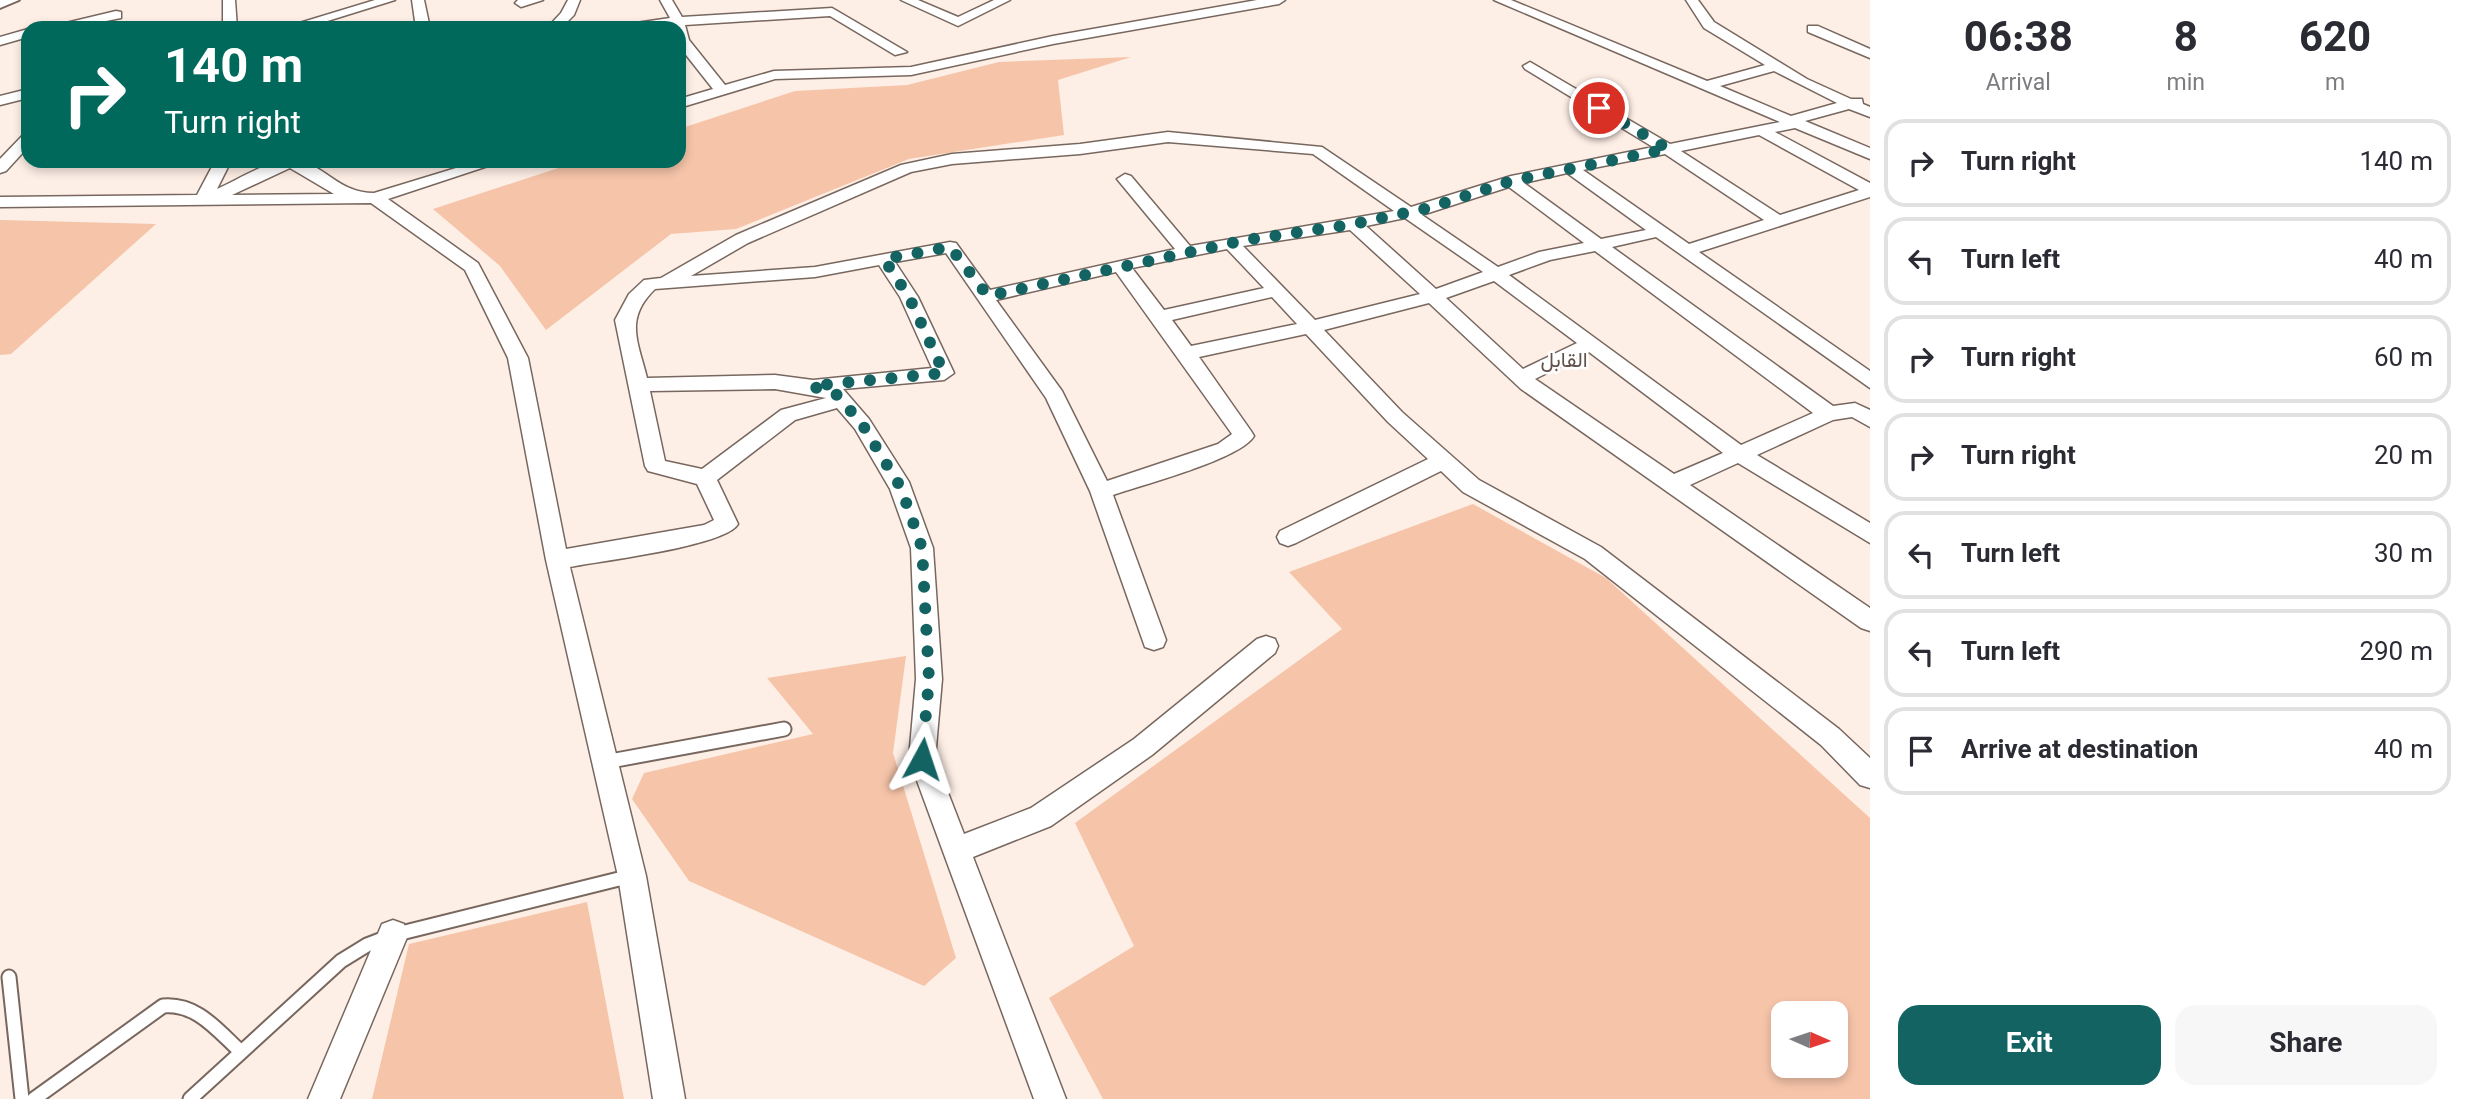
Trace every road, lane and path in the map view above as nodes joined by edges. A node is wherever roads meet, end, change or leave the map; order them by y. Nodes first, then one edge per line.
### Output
1 (11, 0) edge
2 (125, 0) edge
3 (229, 0) edge
4 (389, 0) edge
5 (418, 0) edge
6 (537, 0) edge
7 (574, 0) edge
8 (666, 0) edge
9 (744, 0) edge
10 (841, 0) edge
11 (907, 0) edge
12 (1004, 0) edge
13 (1279, 0) edge
14 (1500, 0) edge
15 (1692, 0) edge
16 (0, 3) edge
17 (520, 3) dead end
18 (351, 5) edge
19 (832, 12) junction
20 (116, 15) junction
21 (759, 16) junction
22 (86, 21) edge
23 (112, 21) edge
24 (230, 21) edge
25 (315, 21) edge
26 (422, 21) edge
27 (561, 21) edge
28 (678, 21) joint
29 (1813, 29) dead end
30 (21, 35) edge
31 (0, 41) edge
32 (686, 46) edge
33 (900, 52) dead end
34 (1870, 54) edge
35 (1530, 66) dead end
36 (1777, 66) junction
37 (1706, 86) junction
38 (722, 91) junction
39 (21, 95) edge
40 (1870, 98) edge
41 (0, 101) edge
42 (686, 102) edge
43 (1851, 104) junction
44 (1870, 113) edge
45 (1794, 122) junction
46 (1764, 132) junction
47 (21, 146) edge
48 (1668, 149) junction
49 (1870, 154) edge
50 (0, 168) edge
51 (219, 168) edge
52 (276, 168) edge
53 (305, 168) edge
54 (470, 168) edge
55 (1570, 168) junction
56 (1125, 179) dead end
57 (1511, 181) junction
58 (1870, 191) edge
59 (365, 198) junction
60 (0, 202) edge
61 (202, 202) junction
62 (1408, 212) junction
63 (1777, 221) junction
64 (1354, 224) junction
65 (1658, 232) junction
66 (1231, 243) junction
67 (1594, 244) junction
68 (1684, 251) junction
69 (1186, 252) junction
70 (884, 259) junction
71 (1120, 265) junction
72 (1494, 272) junction
73 (667, 282) junction
74 (1276, 291) junction
75 (988, 296) junction
76 (1435, 296) junction
77 (1160, 317) junction
78 (1310, 327) junction
79 (1590, 344) junction
80 (1185, 354) junction
81 (1521, 378) junction
82 (1870, 381) edge
83 (640, 386) junction
84 (811, 386) junction
85 (842, 400) junction
86 (1829, 414) junction
87 (1870, 420) edge
88 (1739, 454) junction
89 (1443, 461) junction
90 (705, 478) junction
91 (1672, 484) junction
92 (1101, 491) junction
93 (1870, 534) edge
94 (1288, 537) dead end
95 (558, 560) junction
96 (1870, 621) edge
97 (1154, 640) dead end
98 (1266, 646) dead end
99 (784, 729) dead end
100 (605, 762) junction
101 (1870, 776) edge
102 (957, 850) junction
103 (632, 876) junction
104 (393, 935) junction
105 (9, 977) dead end
106 (240, 1051) junction
107 (22, 1099) edge
108 (34, 1099) edge
109 (190, 1099) edge
110 (324, 1099) edge
111 (669, 1099) edge
112 (1050, 1099) edge

1 - 16 street
2 - 20 street
3 - 24 street
4 - 18 street
5 - 26 street
6 - 17 street
7 - 27 street
8 - 28 street
9 - 21 street
10 - 19 street
11 - 12 street
13 - 38 street
14 - 37 street
15 - 36 street
18 - 25 street
19 - 21 street
19 - 33 street
20 - 22 street
20 - 23 street
21 - 28 street
29 - 34 street
30 - 31 street
32 - 38 street
35 - 48 street
36 - 37 street
36 - 43 street
37 - 45 street
38 - 42 street
39 - 41 street
40 - 43 street
43 - 44 street
43 - 45 street
45 - 46 street
45 - 49 street
46 - 48 street
46 - 58 street
47 - 50 street
48 - 55 street
48 - 63 street
51 - 61 street
52 - 61 street
53 - 59 street
54 - 59 street
55 - 57 street
55 - 65 street
56 - 69 street
57 - 62 street
57 - 67 street
58 - 63 street
59 - 61 street
59 - 95 street
60 - 61 street
62 - 64 street
62 - 72 street
62 - 73 street
63 - 68 street
64 - 66 street
64 - 76 street
65 - 67 street
65 - 68 street
66 - 69 street
66 - 74 street
67 - 72 street
67 - 86 street
68 - 82 street
69 - 71 street
70 - 73 street
70 - 75 street
70 - 84 street
71 - 75 street
71 - 77 street
72 - 76 street
72 - 79 street
73 - 83 street
74 - 77 street
74 - 78 street
75 - 92 street
76 - 78 street
76 - 81 street
77 - 80 street
78 - 80 street
78 - 89 street
79 - 81 street
79 - 88 street
80 - 92 street
81 - 91 street
83 - 84 street
83 - 90 street
84 - 85 street
85 - 90 street
85 - 102 street
86 - 87 street
86 - 88 street
88 - 91 street
88 - 93 street
89 - 94 street
89 - 101 street
90 - 95 street
91 - 96 street
92 - 97 street
95 - 100 street
98 - 102 street
99 - 100 lane
100 - 103 street
102 - 112 street
103 - 104 lane
103 - 111 street
104 - 106 lane
104 - 110 street
105 - 107 lane
106 - 108 lane
106 - 109 lane

